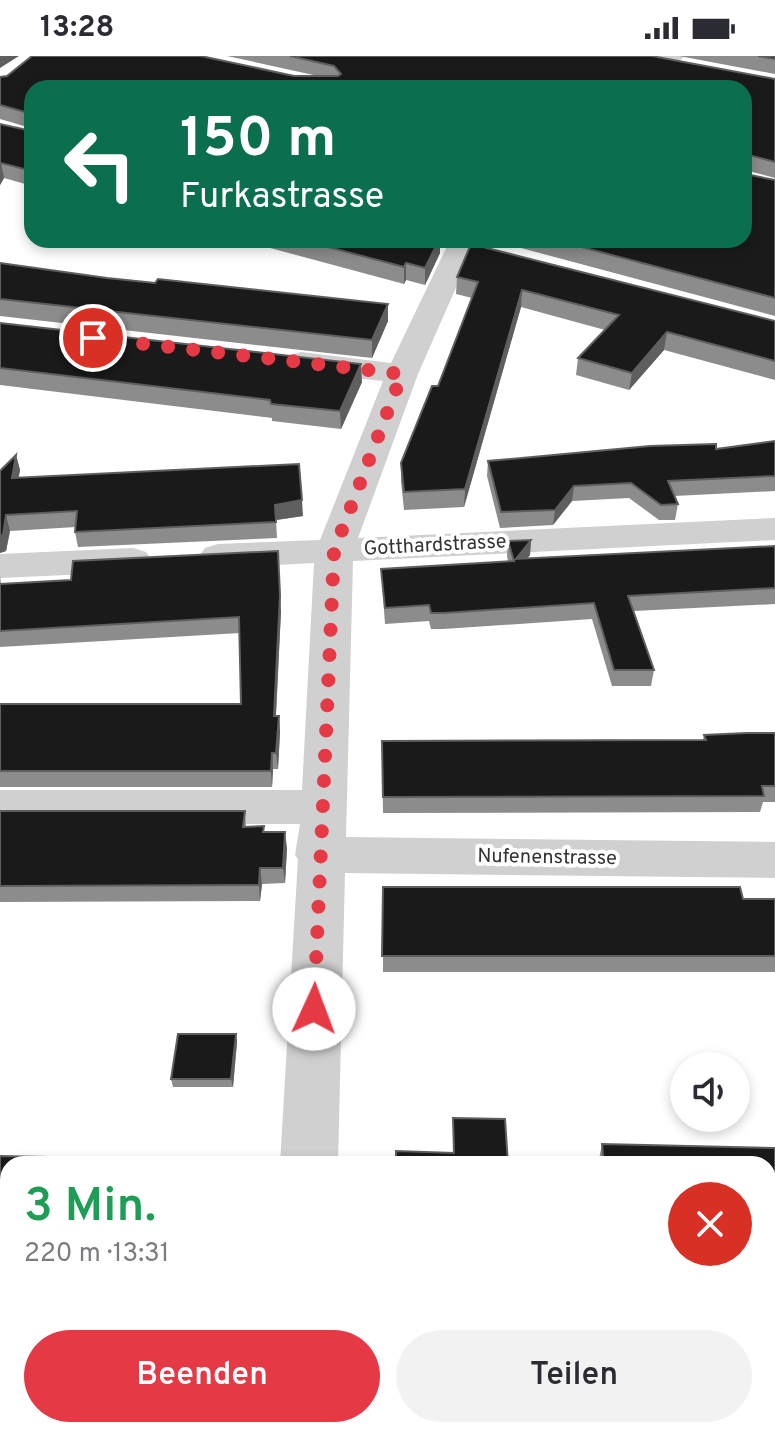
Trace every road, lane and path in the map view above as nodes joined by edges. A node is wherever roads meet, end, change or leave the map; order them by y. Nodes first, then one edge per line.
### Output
1 (641, 58) edge
2 (670, 60) edge
3 (697, 69) edge
4 (644, 80) edge
5 (461, 248) edge
6 (278, 360) edge
7 (402, 374) junction
8 (775, 529) edge
9 (334, 551) junction
10 (0, 566) edge
11 (0, 807) edge
12 (323, 807) junction
13 (319, 855) junction
14 (775, 860) edge
15 (309, 1156) edge

1 - 2 street
2 - 3 street
2 - 4 street
5 - 7 street
6 - 7 street
7 - 9 street
8 - 9 street, Gotthardstrasse
9 - 10 street, Gotthardstrasse
9 - 12 street
11 - 12 street
12 - 13 street
13 - 14 street, Nufenenstrasse
13 - 15 street

